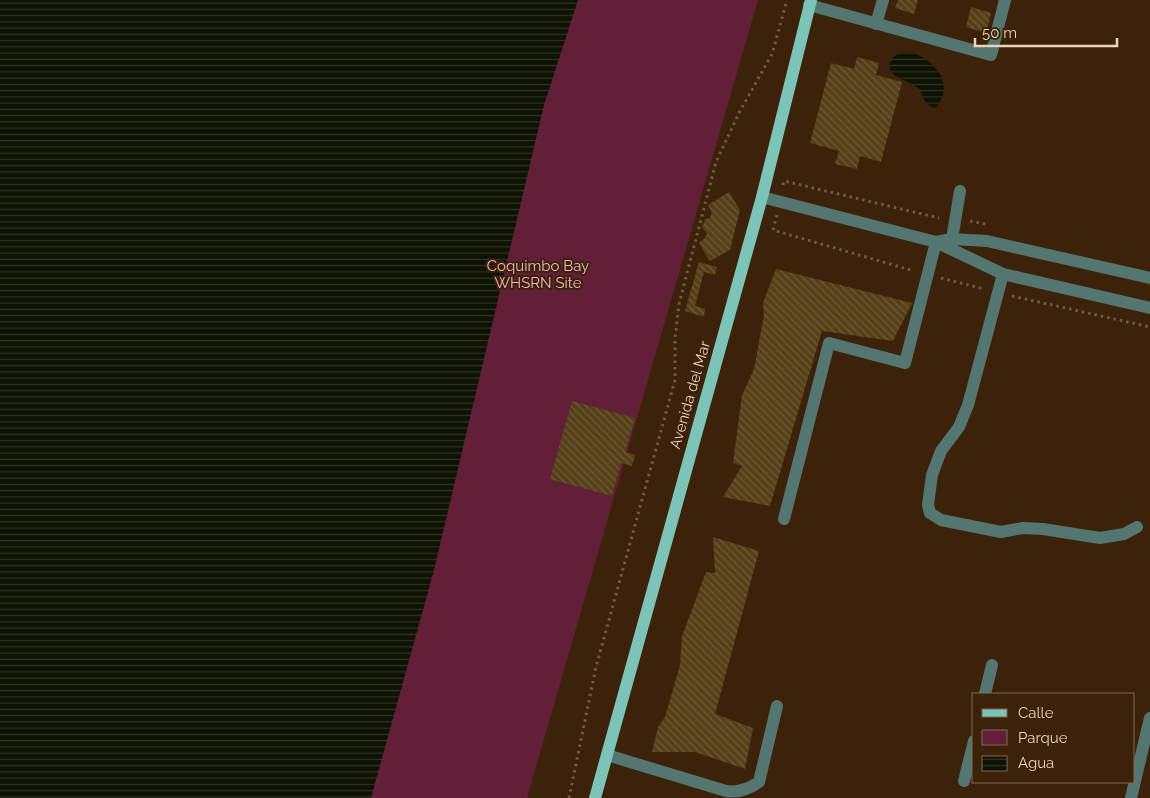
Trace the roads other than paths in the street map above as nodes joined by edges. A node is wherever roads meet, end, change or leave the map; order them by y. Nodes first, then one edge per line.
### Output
1 (883, 0) edge
2 (1005, 0) edge
3 (810, 3) edge
4 (876, 24) junction
5 (960, 191) dead end
6 (762, 197) junction
7 (952, 239) junction
8 (936, 242) junction
9 (1003, 274) junction
10 (1150, 278) edge
11 (1150, 308) edge
12 (784, 518) dead end
13 (1137, 527) dead end
14 (992, 665) dead end
15 (985, 693) edge
16 (777, 706) dead end
17 (1150, 718) edge
18 (972, 749) edge
19 (607, 755) junction
20 (964, 781) dead end
21 (1135, 781) edge
22 (1135, 783) edge
23 (595, 798) edge
24 (1131, 798) edge

1 - 4 street
2 - 4 street
3 - 4 street
3 - 6 main road, Avenida del Mar
5 - 7 street
6 - 8 street
6 - 19 main road, Avenida del Mar
7 - 8 street
7 - 10 street
8 - 9 street
8 - 12 street
9 - 11 street
9 - 13 street
14 - 15 street
16 - 19 street
17 - 21 street
18 - 20 street
19 - 23 main road, Avenida del Mar
22 - 24 street

